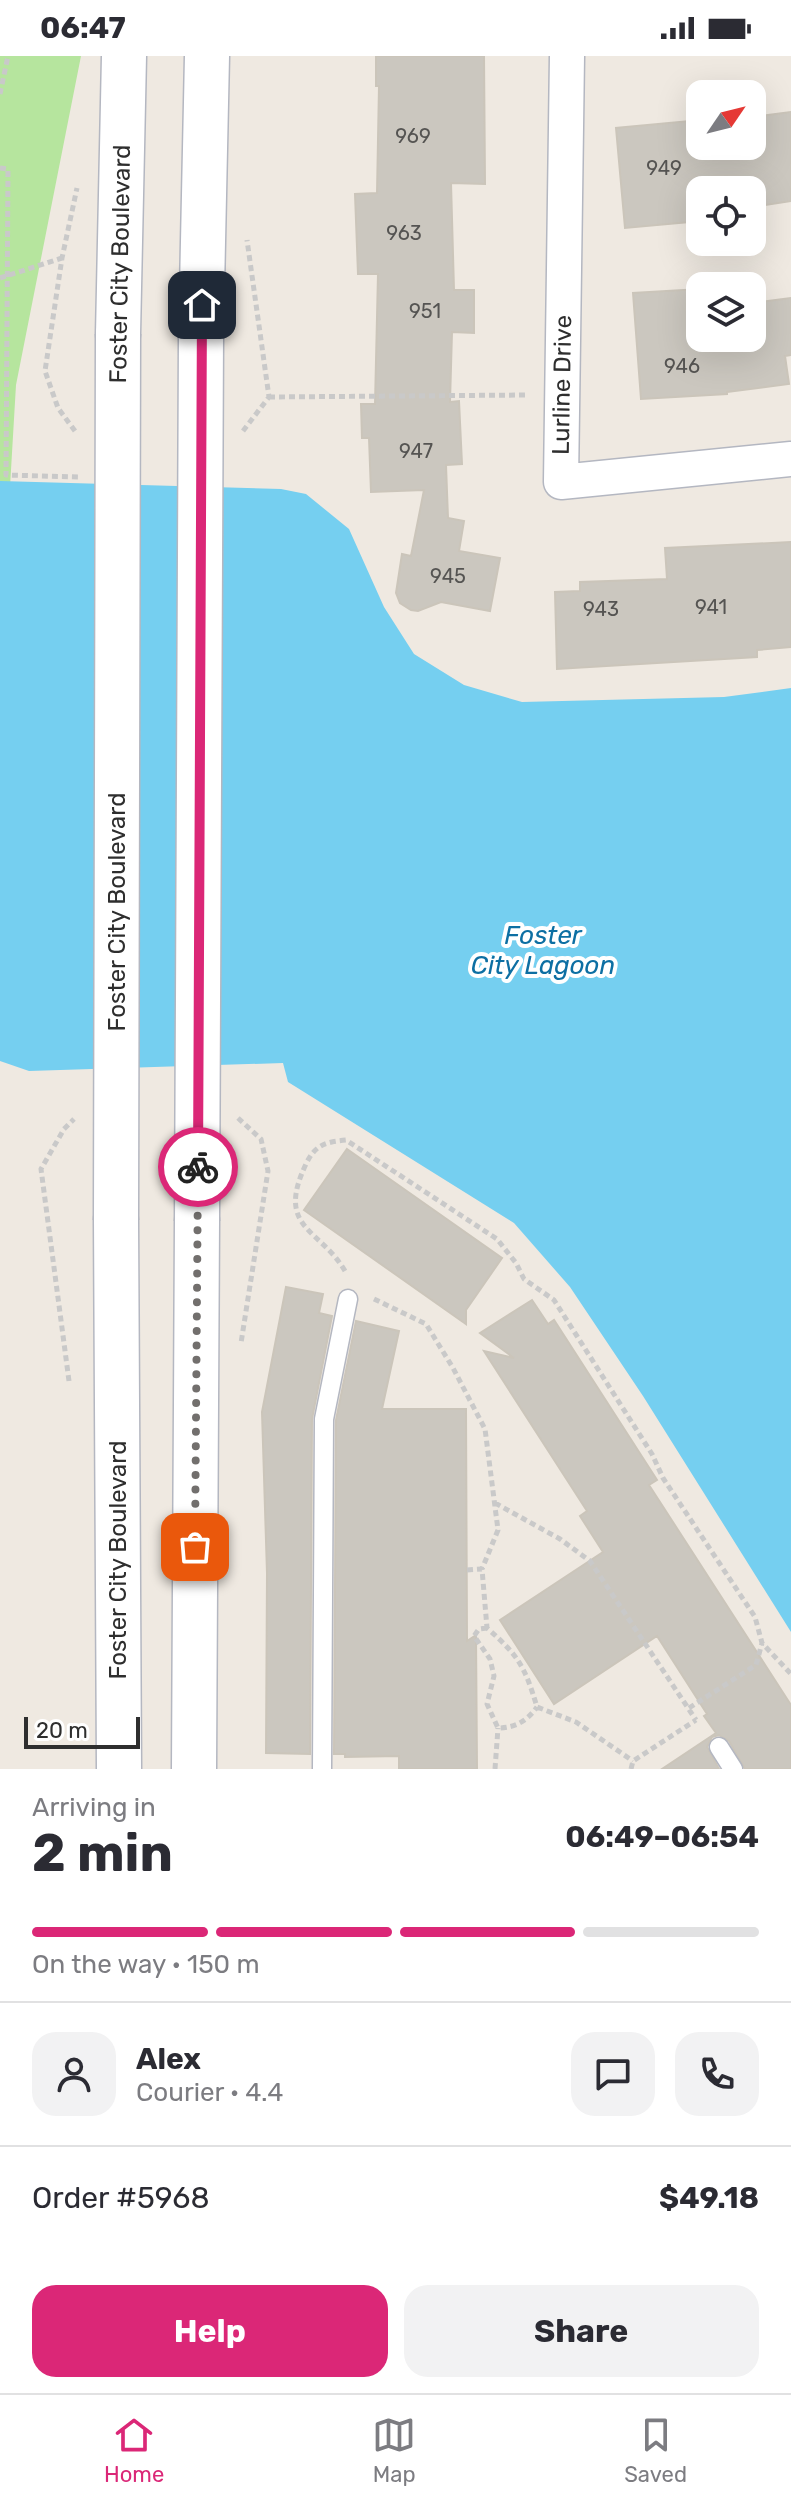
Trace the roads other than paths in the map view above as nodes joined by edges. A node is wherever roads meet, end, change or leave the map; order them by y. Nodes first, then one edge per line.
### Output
1 (124, 56) edge
2 (207, 56) edge
3 (568, 56) edge
4 (791, 459) edge
5 (348, 1299) dead end
6 (719, 1747) road end
7 (119, 1769) edge
8 (194, 1769) edge
9 (322, 1769) edge
10 (733, 1769) edge

1 - 7 main road, Foster City Boulevard, bridge
2 - 8 main road, bridge
3 - 4 street, Lurline Drive
5 - 9 lane
6 - 10 lane

